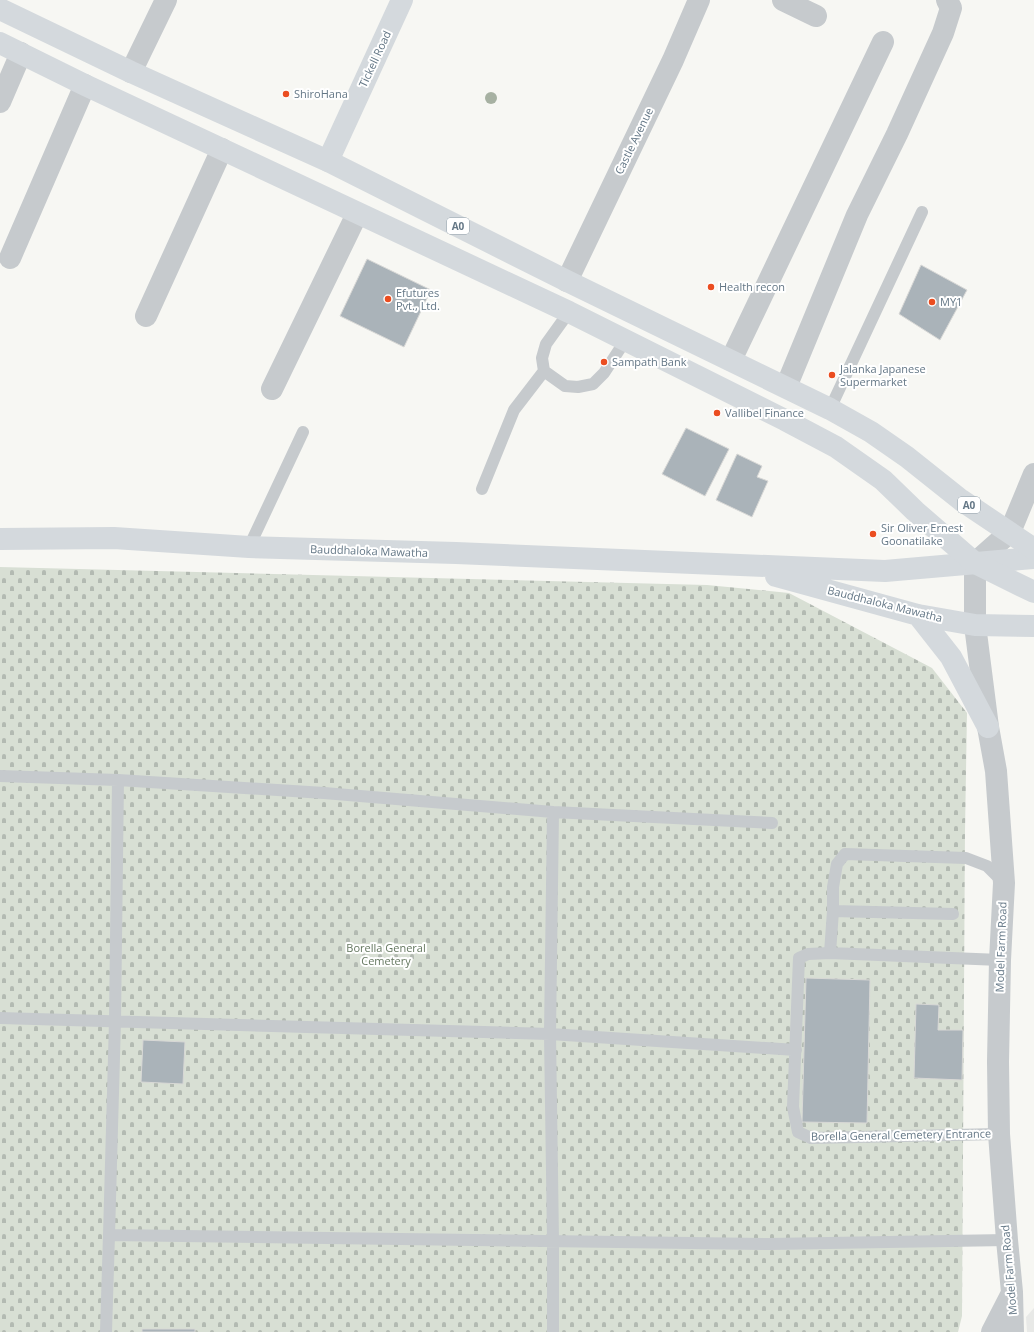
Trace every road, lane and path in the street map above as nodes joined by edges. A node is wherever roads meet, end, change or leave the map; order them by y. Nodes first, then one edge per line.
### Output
1 (166, 0) edge
2 (402, 0) edge
3 (699, 0) edge
4 (783, 0) edge
5 (947, 0) edge
6 (0, 10) edge
7 (816, 16) dead end
8 (883, 42) dead end
9 (0, 43) edge
10 (21, 53) junction
11 (131, 72) junction
12 (86, 85) junction
13 (0, 102) edge
14 (222, 149) junction
15 (328, 161) junction
16 (922, 212) dead end
17 (357, 214) junction
18 (10, 258) dead end
19 (567, 281) junction
20 (569, 312) junction
21 (146, 316) dead end
22 (625, 341) junction
23 (731, 360) junction
24 (544, 371) junction
25 (786, 387) junction
26 (272, 389) dead end
27 (830, 409) junction
28 (303, 432) dead end
29 (1034, 474) edge
30 (482, 489) dead end
31 (1010, 532) junction
32 (0, 539) edge
33 (249, 547) junction
34 (1034, 549) edge
35 (1034, 558) edge
36 (975, 563) junction
37 (739, 566) junction
38 (1034, 592) edge
39 (918, 615) junction
40 (975, 625) junction
41 (1034, 626) edge
42 (988, 727) junction
43 (0, 776) edge
44 (118, 780) junction
45 (553, 812) junction
46 (772, 823) dead end
47 (1004, 883) junction
48 (833, 911) junction
49 (953, 914) dead end
50 (830, 953) junction
51 (1000, 960) junction
52 (0, 1018) edge
53 (114, 1021) junction
54 (550, 1034) junction
55 (796, 1050) junction
56 (999, 1134) junction
57 (109, 1235) junction
58 (1006, 1240) junction
59 (553, 1241) junction
60 (1012, 1292) junction
61 (106, 1332) edge
62 (553, 1332) edge
63 (992, 1332) edge
64 (1013, 1332) edge

1 - 11 street
2 - 15 main road, Tickell Road
3 - 19 street, Castle Avenue
4 - 7 street
5 - 25 street
6 - 11 main road, A0
8 - 23 street
9 - 10 main road
10 - 12 main road
10 - 13 street
11 - 15 main road, A0
12 - 14 main road
12 - 18 street
14 - 17 main road
14 - 21 street
15 - 19 main road, A0
16 - 27 lane
17 - 20 main road
17 - 26 street
19 - 23 main road, A0
20 - 22 main road
20 - 24 lane
22 - 24 lane
22 - 36 main road
23 - 25 main road, A0
24 - 30 lane
25 - 27 main road, A0
27 - 31 main road, A0
28 - 33 lane
29 - 31 street
31 - 34 main road, A0
31 - 36 street
32 - 33 main road, Bauddhaloka Mawatha
33 - 37 main road, Bauddhaloka Mawatha
35 - 36 main road, Bauddhaloka Mawatha
36 - 37 main road, Bauddhaloka Mawatha
36 - 38 main road
36 - 40 street, Model Farm Road
37 - 39 main road, Bauddhaloka Mawatha
39 - 40 main road, Bauddhaloka Mawatha
39 - 42 main road
40 - 41 main road, Bauddhaloka Mawatha
40 - 42 street, Model Farm Road
42 - 47 street, Model Farm Road
43 - 44 lane
44 - 45 lane
44 - 53 lane
45 - 46 lane
45 - 54 lane
47 - 48 lane
47 - 51 street, Model Farm Road
48 - 49 lane
48 - 50 lane
50 - 51 lane, Borella General Cemetery Entrance
50 - 55 lane, Borella General Cemetery Entrance
51 - 56 street, Model Farm Road
52 - 53 lane
53 - 54 lane
53 - 57 lane
54 - 55 lane
54 - 59 lane
55 - 56 lane, Borella General Cemetery Entrance
56 - 58 street, Model Farm Road
57 - 59 lane
57 - 61 lane
58 - 59 lane
58 - 60 street, Model Farm Road
59 - 62 lane
60 - 63 street
60 - 64 street, Model Farm Road

